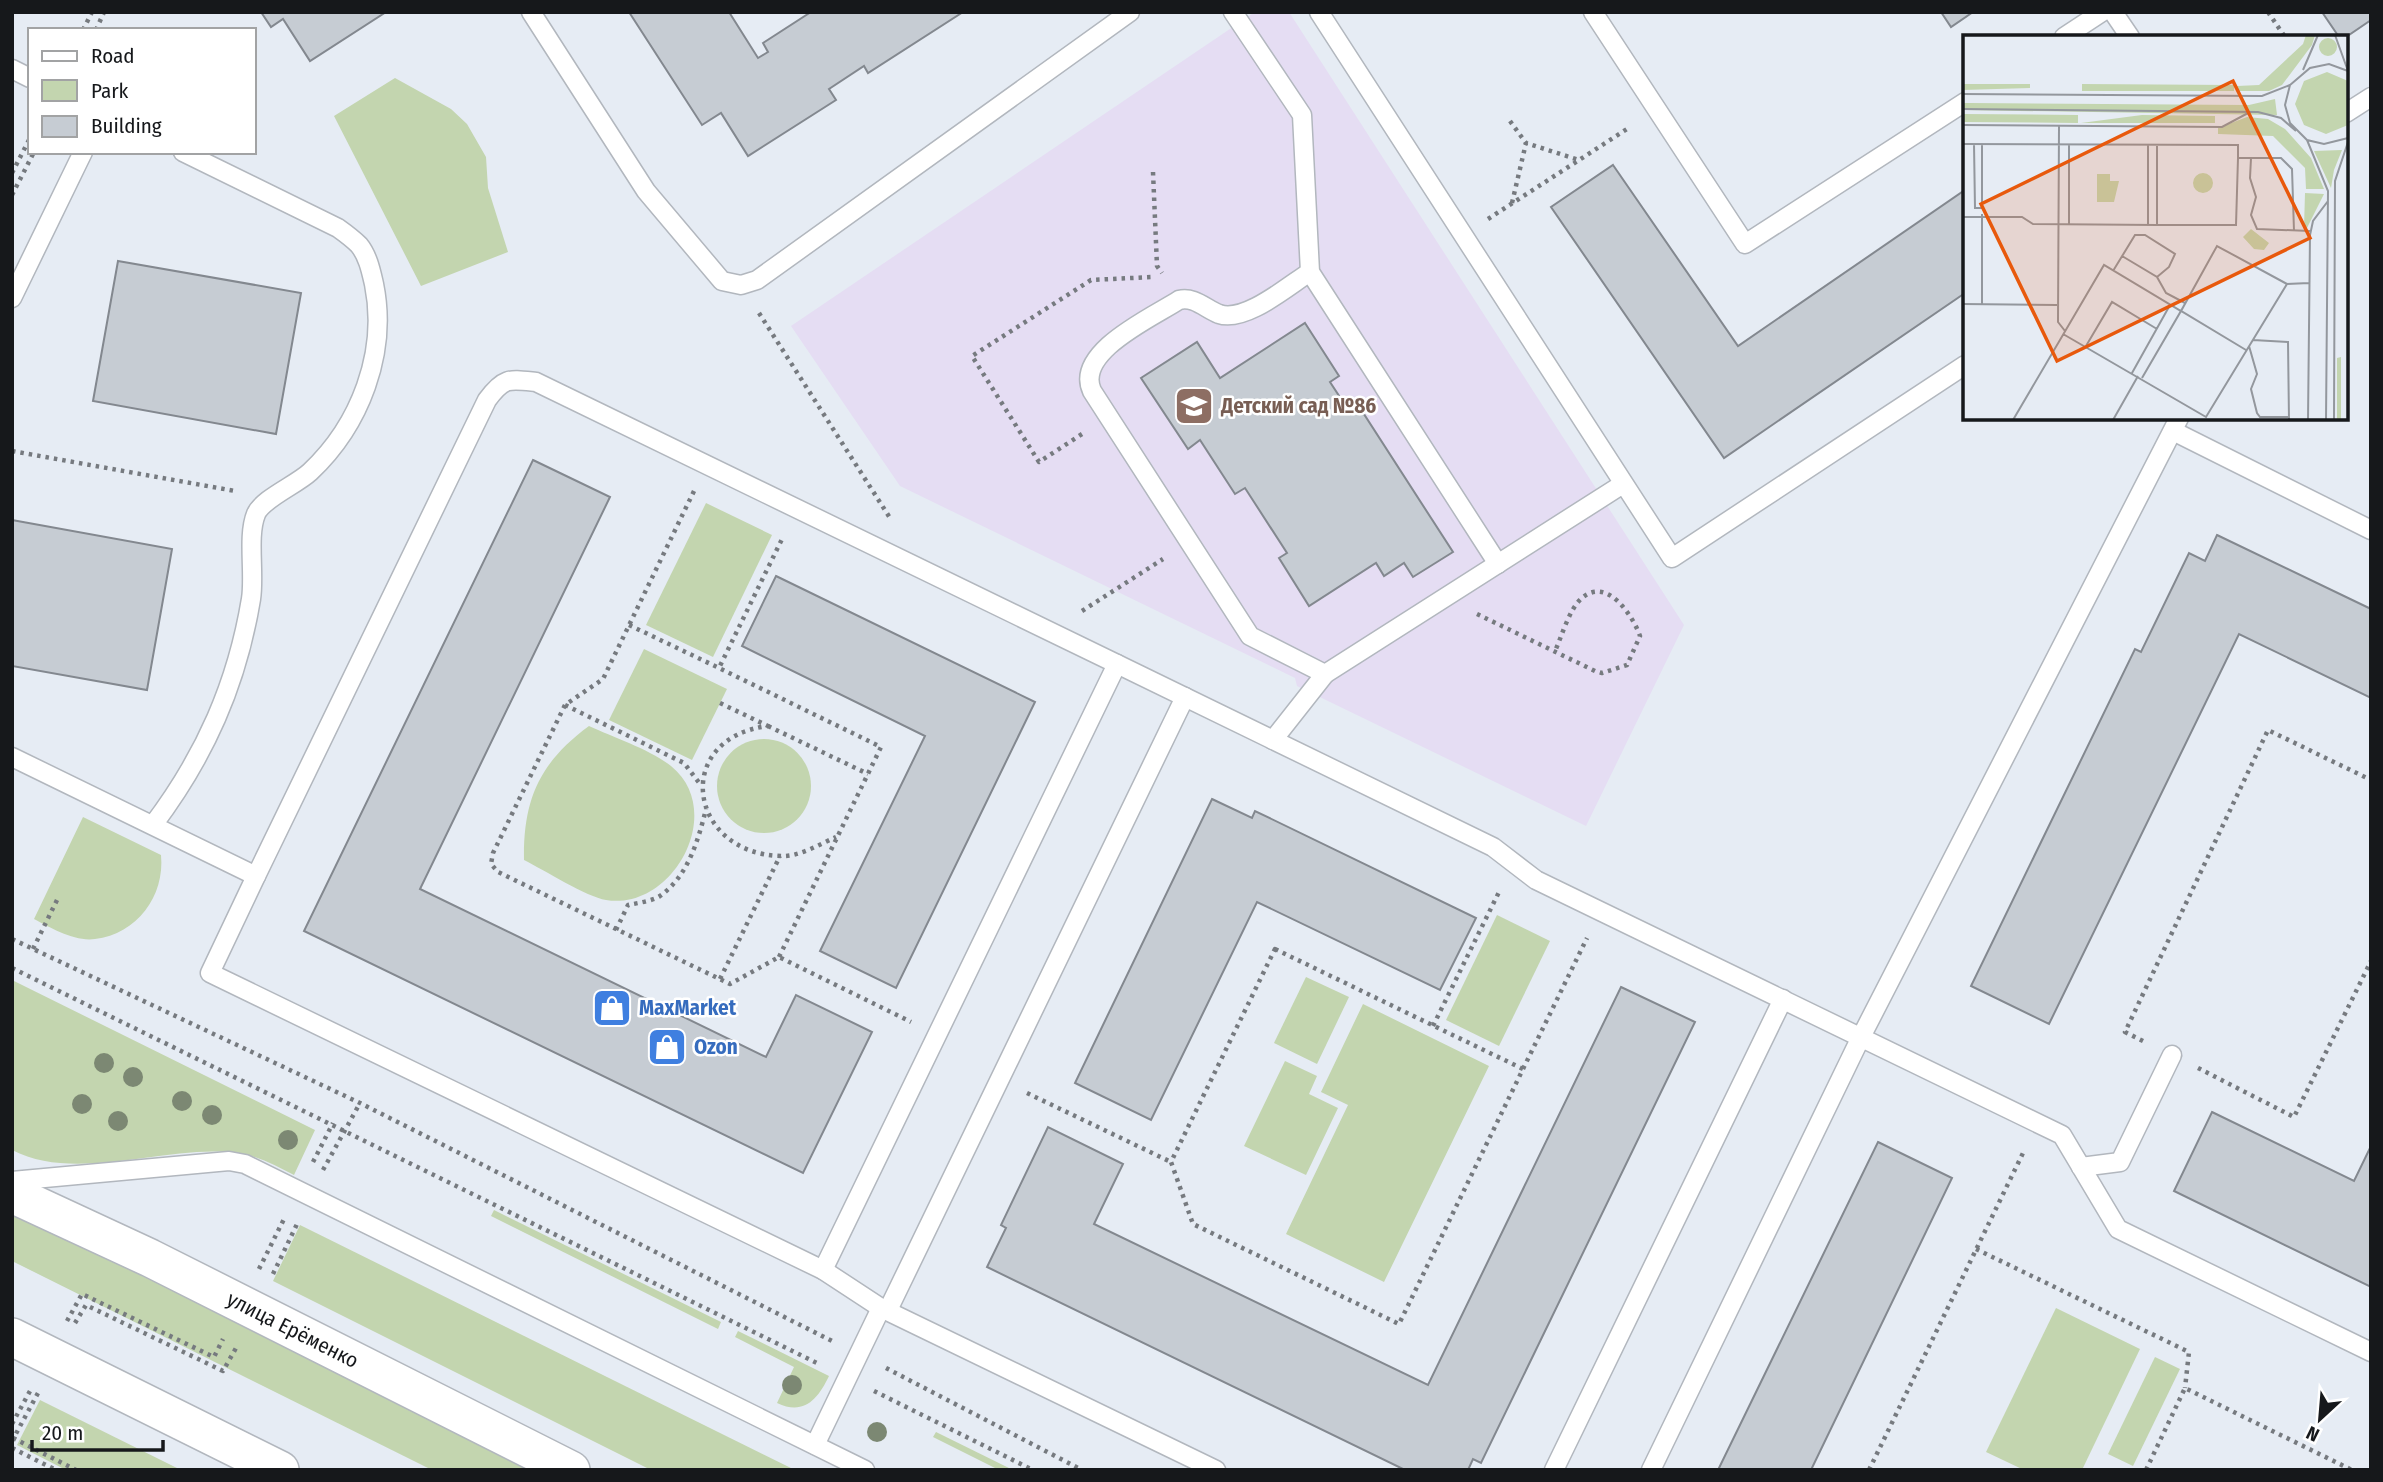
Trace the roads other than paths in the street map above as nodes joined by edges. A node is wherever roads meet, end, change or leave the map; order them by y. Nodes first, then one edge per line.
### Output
1 (531, 12) edge
2 (1130, 12) edge
3 (1233, 12) edge
4 (1319, 12) edge
5 (1593, 12) edge
6 (2102, 12) edge
7 (2113, 12) edge
8 (2067, 35) edge
9 (2129, 35) edge
10 (12, 69) edge
11 (28, 77) edge
12 (2371, 97) edge
13 (1963, 103) edge
14 (2348, 112) edge
15 (82, 154) edge
16 (187, 154) edge
17 (1310, 272) junction
18 (12, 298) edge
19 (1963, 366) edge
20 (2176, 424) edge
21 (1623, 484) junction
22 (2371, 530) edge
23 (1498, 564) junction
24 (1117, 664) junction
25 (1325, 674) junction
26 (1185, 697) junction
27 (1273, 740) junction
28 (12, 757) edge
29 (153, 825) junction
30 (256, 876) junction
31 (1783, 999) junction
32 (1860, 1039) junction
33 (2172, 1055) road end
34 (2081, 1167) junction
35 (12, 1181) edge
36 (12, 1194) edge
37 (823, 1270) junction
38 (884, 1309) junction
39 (12, 1336) edge
40 (2371, 1352) edge
41 (815, 1445) junction
42 (280, 1470) edge
43 (572, 1470) edge
44 (865, 1470) edge
45 (1216, 1470) edge
46 (1554, 1470) edge
47 (1651, 1470) edge

1 - 2 lane
3 - 17 lane
4 - 21 lane
5 - 13 lane
6 - 8 lane
7 - 9 lane
10 - 11 lane
12 - 14 lane
15 - 18 lane
16 - 29 lane
17 - 23 lane
17 - 25 lane
19 - 21 lane
20 - 22 lane
20 - 32 lane
21 - 23 lane
23 - 25 lane
24 - 26 lane
24 - 30 lane
24 - 37 lane
25 - 27 lane
26 - 27 lane
26 - 38 lane
27 - 31 lane
28 - 29 lane
29 - 30 lane
30 - 37 lane
31 - 32 lane
31 - 46 lane
32 - 34 lane
32 - 47 lane
33 - 34 lane
34 - 40 lane
35 - 41 lane
36 - 43 street, улица Ерёменко
37 - 38 lane
38 - 41 lane
38 - 45 lane
39 - 42 street
41 - 44 lane

